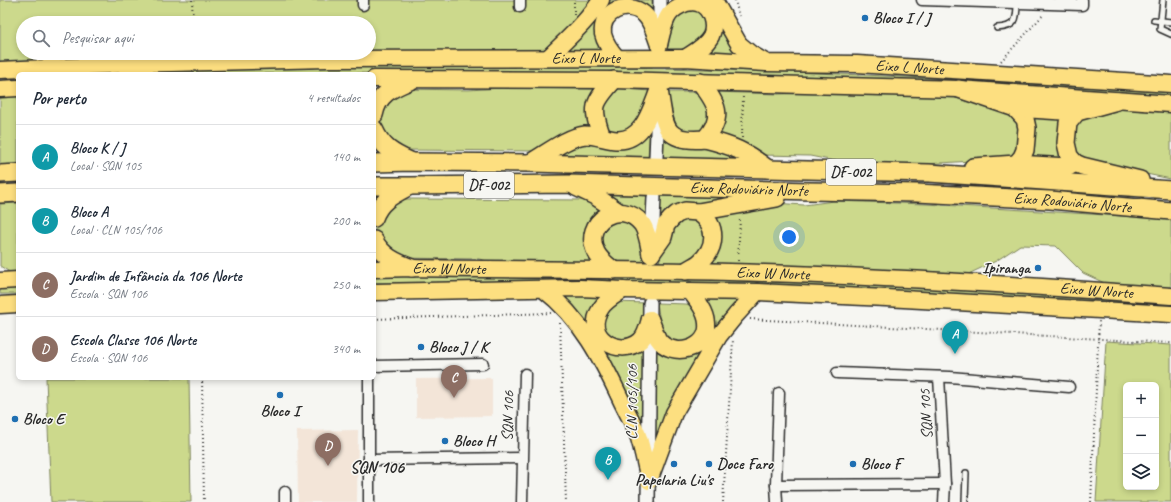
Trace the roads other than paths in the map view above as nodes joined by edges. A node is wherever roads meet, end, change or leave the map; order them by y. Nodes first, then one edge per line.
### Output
1 (601, 0) edge
2 (660, 0) edge
3 (714, 0) edge
4 (922, 0) edge
5 (1082, 0) edge
6 (1163, 0) edge
7 (1017, 3) junction
8 (1154, 20) dead end
9 (1160, 21) junction
10 (1171, 22) edge
11 (997, 28) dead end
12 (1171, 34) edge
13 (659, 47) junction
14 (548, 58) junction
15 (617, 58) junction
16 (685, 58) junction
17 (376, 59) edge
18 (291, 60) edge
19 (766, 62) junction
20 (0, 70) edge
21 (376, 79) edge
22 (412, 80) junction
23 (614, 80) junction
24 (700, 82) junction
25 (1171, 84) edge
26 (16, 88) edge
27 (0, 89) edge
28 (659, 89) junction
29 (959, 89) junction
30 (1116, 101) junction
31 (1171, 104) edge
32 (376, 106) edge
33 (1015, 108) junction
34 (1077, 112) junction
35 (376, 134) edge
36 (602, 137) junction
37 (705, 139) junction
38 (656, 157) dead end
39 (412, 162) junction
40 (376, 163) edge
41 (530, 163) junction
42 (1075, 163) junction
43 (1016, 164) junction
44 (768, 168) junction
45 (16, 173) edge
46 (929, 173) junction
47 (0, 174) edge
48 (568, 184) junction
49 (376, 186) edge
50 (410, 186) junction
51 (1171, 189) edge
52 (810, 192) junction
53 (16, 193) edge
54 (0, 194) edge
55 (654, 197) dead end
56 (1171, 211) edge
57 (619, 212) junction
58 (698, 212) junction
59 (376, 214) edge
60 (376, 243) edge
61 (651, 259) junction
62 (412, 268) junction
63 (376, 269) edge
64 (613, 270) junction
65 (686, 271) junction
66 (543, 289) junction
67 (623, 290) junction
68 (690, 291) junction
69 (376, 292) edge
70 (757, 292) junction
71 (1171, 296) edge
72 (650, 303) dead end
73 (16, 304) edge
74 (0, 306) edge
75 (1171, 314) edge
76 (650, 319) junction
77 (483, 364) dead end
78 (376, 366) edge
79 (837, 373) dead end
80 (525, 374) dead end
81 (939, 377) junction
82 (369, 380) edge
83 (1069, 387) dead end
84 (778, 393) dead end
85 (522, 458) junction
86 (369, 460) junction
87 (966, 473) dead end
88 (649, 480) junction
89 (945, 484) junction
90 (776, 485) junction
91 (369, 502) edge
92 (522, 502) edge
93 (648, 502) edge
94 (777, 502) edge
95 (944, 502) edge
96 (965, 502) edge

1 - 14 main road
2 - 13 street
3 - 19 main road
4 - 7 street
5 - 7 street
6 - 9 lane
7 - 11 lane
8 - 9 lane
9 - 10 lane
9 - 12 lane
13 - 15 main road
13 - 16 main road
14 - 15 main road, Eixo L Norte
14 - 17 main road, Eixo L Norte
15 - 16 main road, Eixo L Norte
16 - 19 main road, Eixo L Norte
18 - 20 main road, Eixo L Norte
19 - 25 main road, Eixo L Norte
21 - 22 main road, Eixo L Norte
22 - 23 main road, Eixo L Norte
22 - 32 highway
23 - 24 main road, Eixo L Norte
23 - 36 highway
24 - 29 main road, Eixo L Norte
24 - 37 highway
26 - 27 main road
28 - 36 highway
28 - 37 highway
28 - 38 street
29 - 30 main road, Eixo L Norte
29 - 33 highway
30 - 31 main road, Eixo L Norte
30 - 34 highway
33 - 34 highway
33 - 43 highway
34 - 42 highway
35 - 39 highway
36 - 41 highway
37 - 44 highway
39 - 40 highway, Eixo Rodoviário Norte / DF-002
39 - 41 highway, Eixo Rodoviário Norte / DF-002
41 - 44 highway, Eixo Rodoviário Norte / DF-002
42 - 43 highway
42 - 51 highway
43 - 46 highway
44 - 46 highway, Eixo Rodoviário Norte / DF-002
45 - 47 highway
46 - 51 highway, Eixo Rodoviário Norte / DF-002
48 - 50 highway, Eixo Rodoviário Norte / DF-002
48 - 52 highway, Eixo Rodoviário Norte / DF-002
48 - 57 highway
49 - 50 highway, Eixo Rodoviário Norte / DF-002
50 - 59 highway
52 - 56 highway, Eixo Rodoviário Norte / DF-002
52 - 58 highway
53 - 54 highway
55 - 61 street
57 - 61 highway
57 - 64 highway
58 - 61 highway
58 - 65 highway
60 - 62 highway
62 - 63 main road, Eixo W Norte
62 - 64 main road, Eixo W Norte
64 - 65 main road, Eixo W Norte
65 - 71 main road, Eixo W Norte
66 - 67 main road, Eixo W Norte
66 - 69 main road, Eixo W Norte
66 - 88 main road
67 - 68 main road, Eixo W Norte
67 - 76 main road
68 - 70 main road, Eixo W Norte
68 - 76 main road
70 - 75 main road, Eixo W Norte
70 - 88 main road
72 - 76 street, CLN 105/106
73 - 74 main road
76 - 88 street, CLN 105/106
77 - 78 street
79 - 81 street, SQN 105
80 - 85 street, SQN 106
81 - 83 street, SQN 105
81 - 89 street, SQN 105
82 - 86 street
84 - 90 street
85 - 86 street, SQN 106
85 - 92 street, SQN 106
86 - 91 street
87 - 96 lane
88 - 93 street, CLN 105/106
89 - 90 street
89 - 95 street, SQN 105
90 - 94 street

